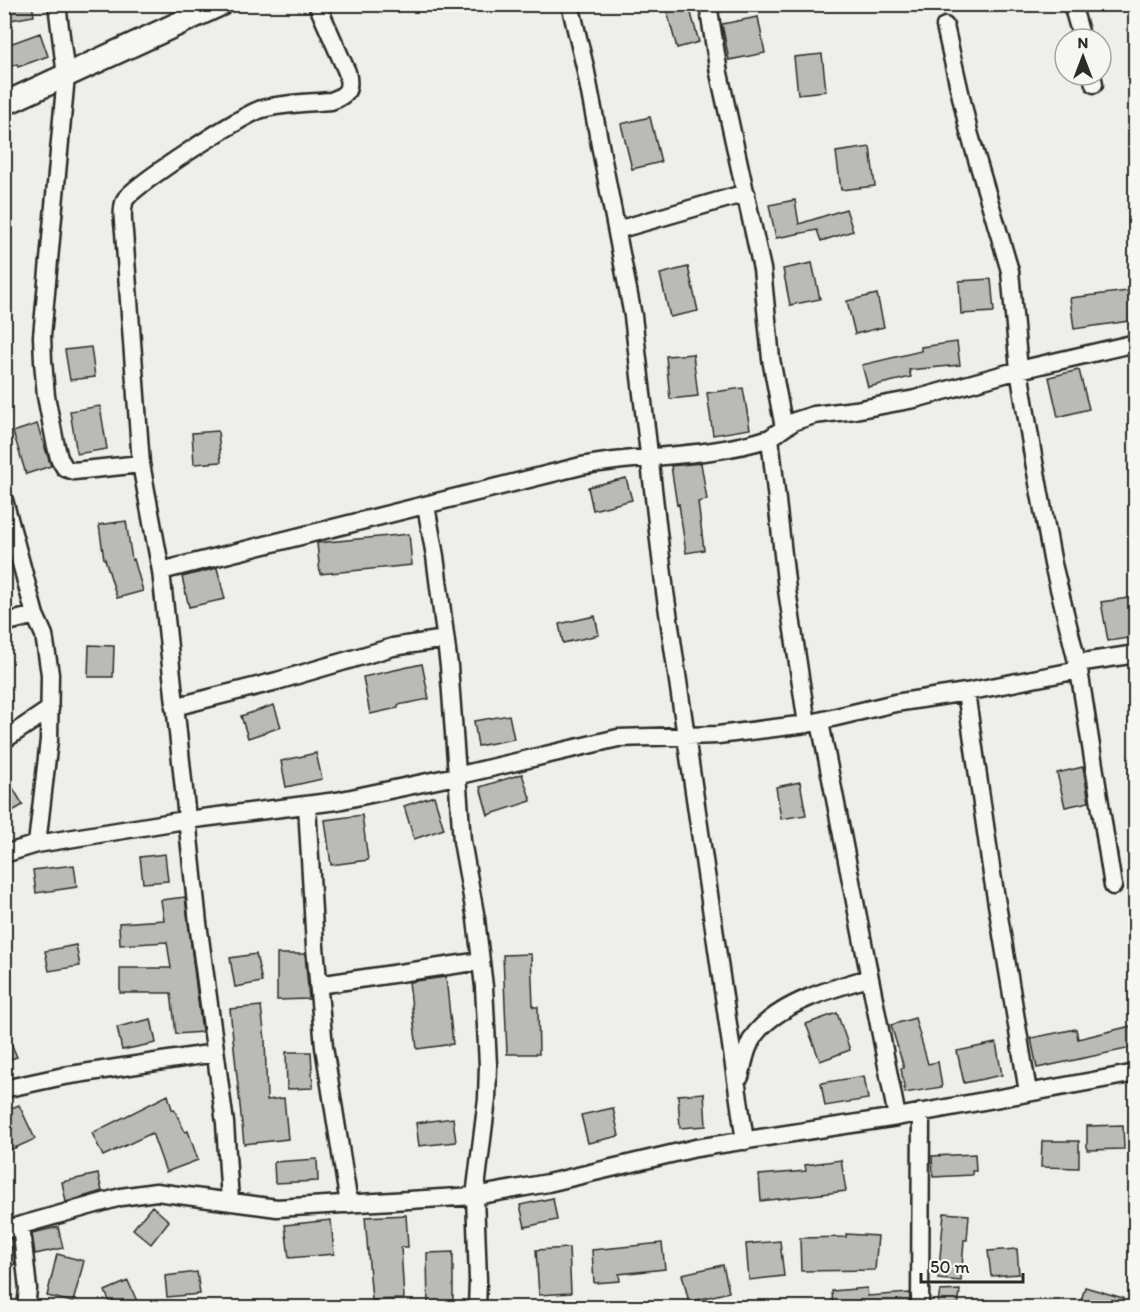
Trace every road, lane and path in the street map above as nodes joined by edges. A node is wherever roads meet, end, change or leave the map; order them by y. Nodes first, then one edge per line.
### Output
1 (57, 4) edge
2 (221, 4) edge
3 (317, 4) edge
4 (570, 4) edge
5 (708, 4) edge
6 (1072, 4) edge
7 (945, 26) dead end
8 (1079, 27) edge
9 (66, 76) junction
10 (4, 104) edge
11 (746, 193) junction
12 (617, 230) junction
13 (1136, 343) edge
14 (1019, 370) junction
15 (777, 433) junction
16 (648, 458) junction
17 (141, 464) junction
18 (4, 500) edge
19 (426, 506) junction
20 (161, 571) junction
21 (35, 615) junction
22 (4, 623) edge
23 (446, 639) junction
24 (1136, 654) edge
25 (1078, 667) junction
26 (966, 692) junction
27 (174, 707) junction
28 (50, 710) junction
29 (813, 723) junction
30 (687, 736) junction
31 (4, 740) edge
32 (456, 776) junction
33 (307, 806) junction
34 (189, 820) junction
35 (37, 844) junction
36 (4, 854) edge
37 (1113, 886) dead end
38 (481, 960) junction
39 (869, 978) junction
40 (318, 985) junction
41 (215, 1053) junction
42 (1136, 1073) edge
43 (737, 1087) junction
44 (4, 1089) edge
45 (1028, 1092) junction
46 (921, 1112) junction
47 (897, 1117) junction
48 (745, 1141) junction
49 (475, 1196) junction
50 (230, 1201) junction
51 (349, 1204) junction
52 (13, 1228) edge
53 (26, 1308) edge
54 (477, 1308) edge
55 (920, 1308) edge

1 - 9 street
2 - 9 main road
3 - 17 street
4 - 12 street
5 - 11 street
6 - 8 street
7 - 14 street
9 - 10 main road
9 - 17 street
11 - 12 street
11 - 15 street
12 - 16 street
13 - 14 street
14 - 15 street
14 - 25 street
15 - 16 street
15 - 29 street
16 - 19 street
16 - 30 street
17 - 20 street
18 - 21 street
19 - 20 street
19 - 23 street
20 - 27 street
21 - 22 street
21 - 28 street
23 - 27 street
23 - 32 street
24 - 25 street
25 - 26 street
25 - 37 street
26 - 29 street
26 - 45 street
27 - 34 street
28 - 31 street
28 - 35 street
29 - 30 street
29 - 39 street
30 - 32 street
30 - 43 street
32 - 33 street
32 - 38 street
33 - 34 street
33 - 40 street
34 - 35 street
34 - 41 street
35 - 36 street
38 - 40 street
38 - 49 street
39 - 43 street
39 - 47 street
40 - 51 street
41 - 44 street
41 - 50 street
42 - 45 street
43 - 48 street
45 - 46 street
46 - 47 street
46 - 55 street
47 - 48 street
48 - 49 street
49 - 51 street
49 - 54 street
50 - 51 street
50 - 52 street
52 - 53 street

